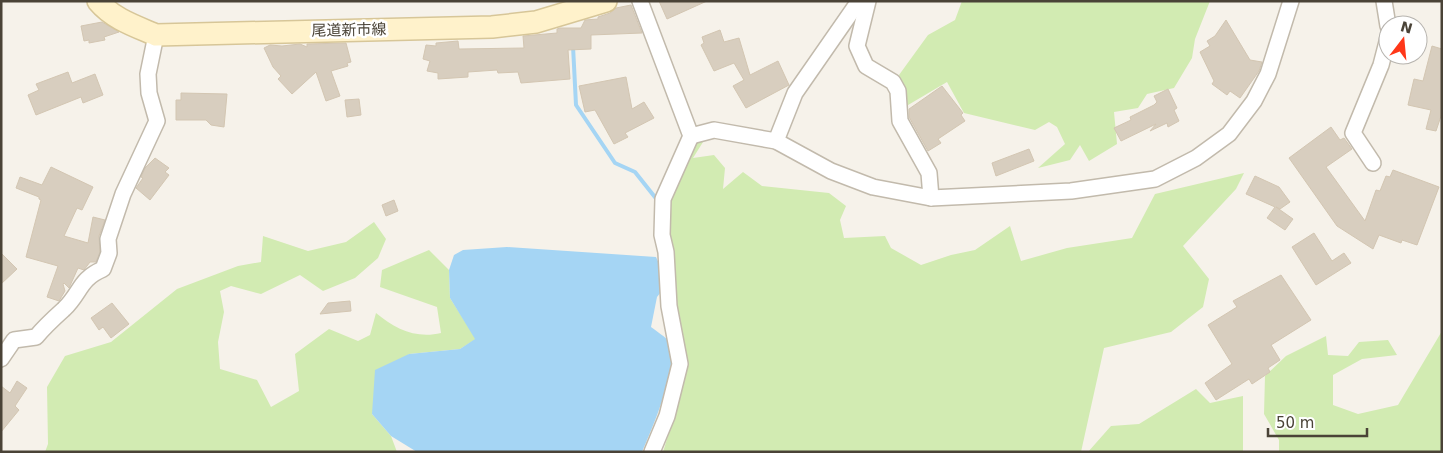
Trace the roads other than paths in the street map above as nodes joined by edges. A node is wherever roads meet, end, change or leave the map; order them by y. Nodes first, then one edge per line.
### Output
1 (98, 1) edge
2 (606, 1) edge
3 (640, 1) edge
4 (859, 1) edge
5 (868, 1) edge
6 (1291, 1) edge
7 (1384, 1) edge
8 (1386, 15) edge
9 (156, 35) junction
10 (1381, 65) edge
11 (691, 136) junction
12 (776, 141) junction
13 (1373, 163) dead end
14 (932, 198) junction
15 (1, 359) edge
16 (652, 452) edge

1 - 9 main road, 尾道新市線
2 - 9 main road, 尾道新市線
3 - 11 street
4 - 12 street
5 - 14 street
6 - 14 street
7 - 8 street
9 - 15 street
10 - 13 street
11 - 12 street
11 - 16 street
12 - 14 street

